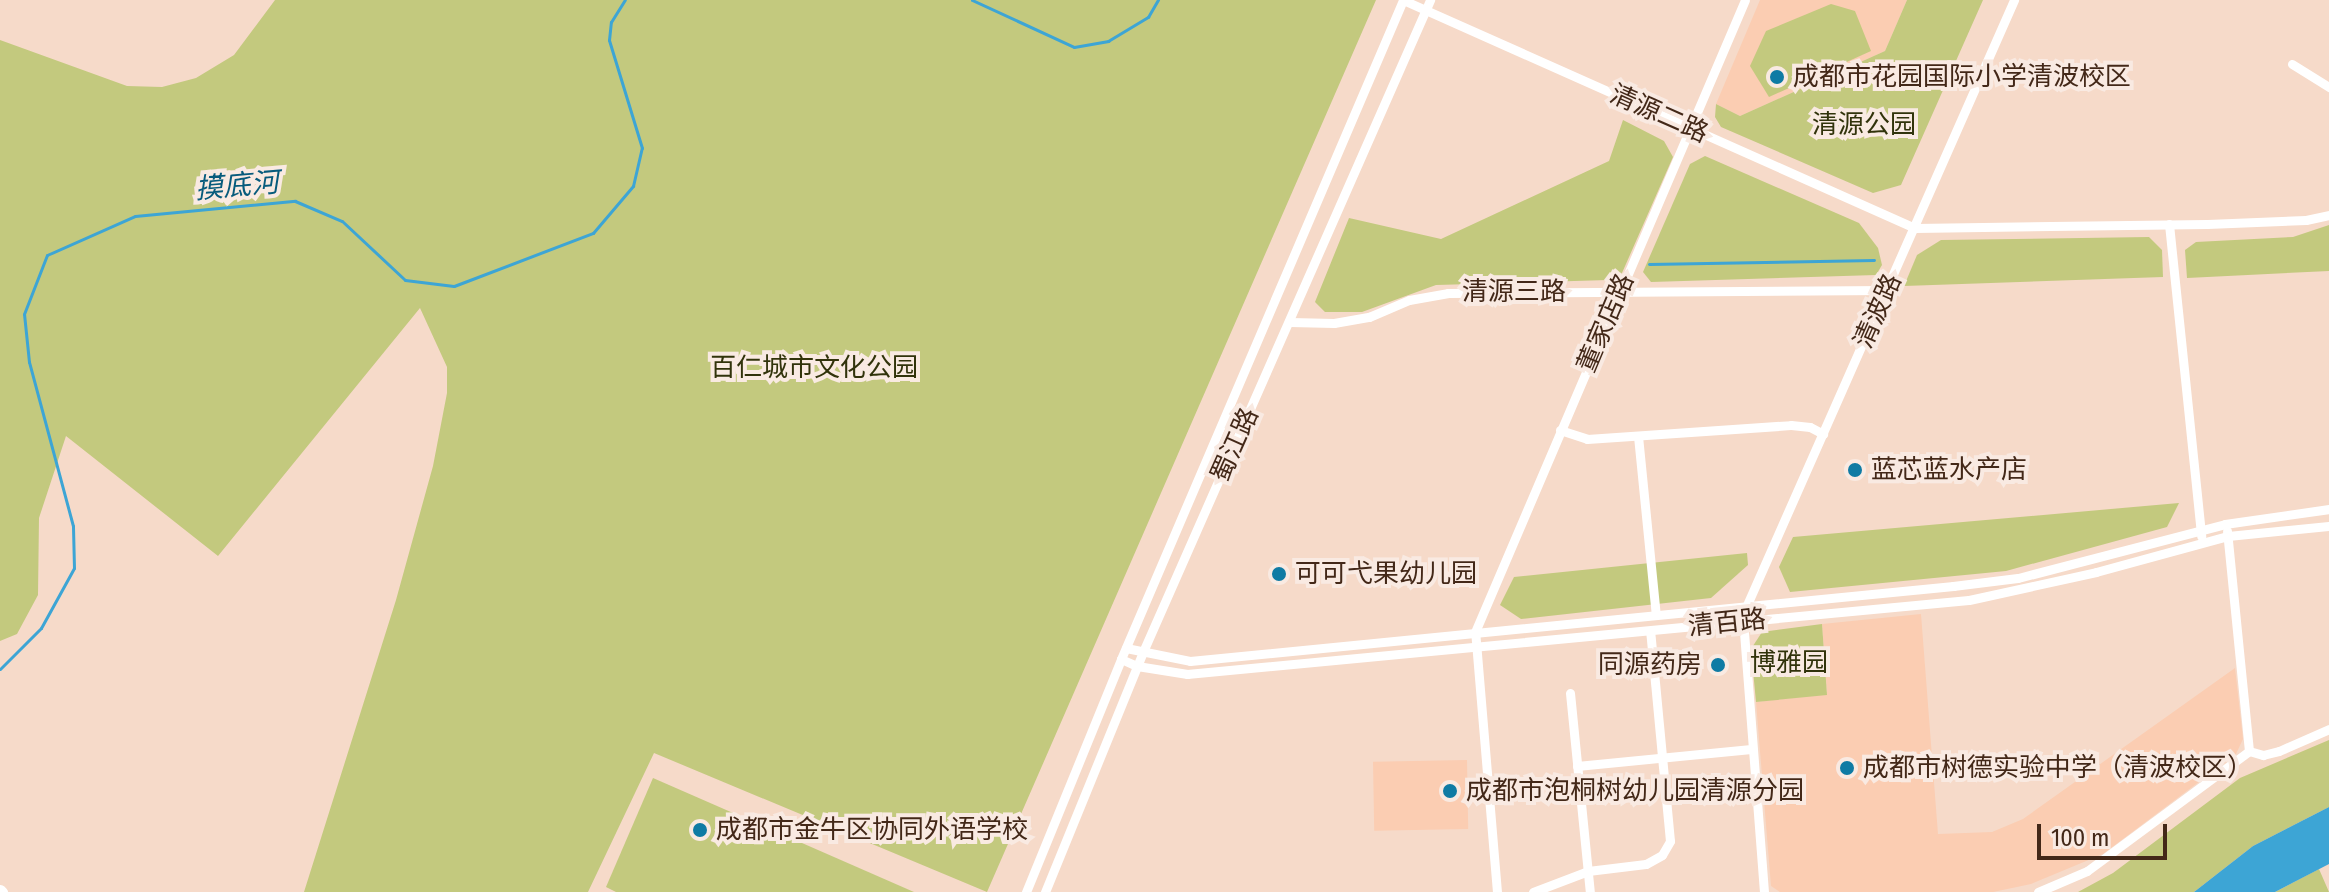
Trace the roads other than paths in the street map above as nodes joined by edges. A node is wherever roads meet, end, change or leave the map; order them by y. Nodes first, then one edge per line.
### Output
1 (1403, 0) edge
2 (1430, 0) edge
3 (1745, 0) edge
4 (2014, 0) edge
5 (1426, 11) junction
6 (2292, 64) dead end
7 (2329, 87) edge
8 (1690, 128) junction
9 (2329, 215) edge
10 (2169, 224) junction
11 (1915, 228) junction
12 (1887, 290) junction
13 (1618, 292) junction
14 (1290, 322) junction
15 (1560, 430) junction
16 (1823, 434) junction
17 (1638, 436) junction
18 (2329, 509) edge
19 (2225, 524) junction
20 (2329, 526) edge
21 (2201, 530) junction
22 (2228, 536) junction
23 (2202, 543) junction
24 (1746, 607) junction
25 (1656, 615) junction
26 (1743, 621) junction
27 (1650, 631) junction
28 (1475, 632) junction
29 (1126, 648) junction
30 (1476, 648) junction
31 (1142, 654) junction
32 (1121, 659) junction
33 (1137, 666) junction
34 (1570, 693) dead end
35 (2329, 729) edge
36 (1751, 749) junction
37 (2249, 751) junction
38 (1662, 758) junction
39 (1577, 766) junction
40 (1588, 871) junction
41 (1026, 892) edge
42 (1045, 892) edge
43 (1497, 892) edge
44 (1533, 892) edge
45 (1590, 892) edge
46 (1764, 892) edge
47 (2038, 892) edge

1 - 5 street, 清源二路
1 - 29 street, 蜀江路
2 - 5 street, 蜀江路
3 - 8 street, 董家店路
4 - 11 street, 清波路
5 - 8 street, 清源二路
5 - 14 street, 蜀江路
6 - 7 street
8 - 11 street, 清源二路
8 - 13 street, 董家店路
9 - 10 street
10 - 11 street
10 - 21 street
11 - 12 street, 清波路
12 - 13 street, 清源三路
12 - 16 street, 清波路
13 - 14 street, 清源三路
13 - 15 street, 董家店路
14 - 31 street, 蜀江路
15 - 17 street
15 - 28 street, 董家店路
16 - 17 street
16 - 24 street, 清波路
17 - 25 street
18 - 19 street, 清百路
19 - 21 street, 清百路
19 - 22 street
20 - 22 street, 清百路
21 - 23 street
21 - 24 street, 清百路
22 - 23 street, 清百路
22 - 37 street
23 - 26 street, 清百路
24 - 25 street, 清百路
24 - 26 street, 清波路
25 - 28 street, 清百路
26 - 27 street, 清百路
26 - 36 street, 清波路
27 - 30 street, 清百路
27 - 38 street
28 - 30 street, 董家店路
28 - 31 street, 清百路
29 - 31 street, 清百路
29 - 32 street, 蜀江路
30 - 33 street, 清百路
30 - 43 street, 董家店路
31 - 33 street, 蜀江路
32 - 33 street, 清百路
32 - 41 street, 蜀江路
33 - 42 street, 蜀江路
34 - 39 street
35 - 37 street
36 - 38 street
36 - 46 street, 清波路
37 - 47 street
38 - 39 street
38 - 40 street
39 - 40 street
40 - 44 street
40 - 45 street

